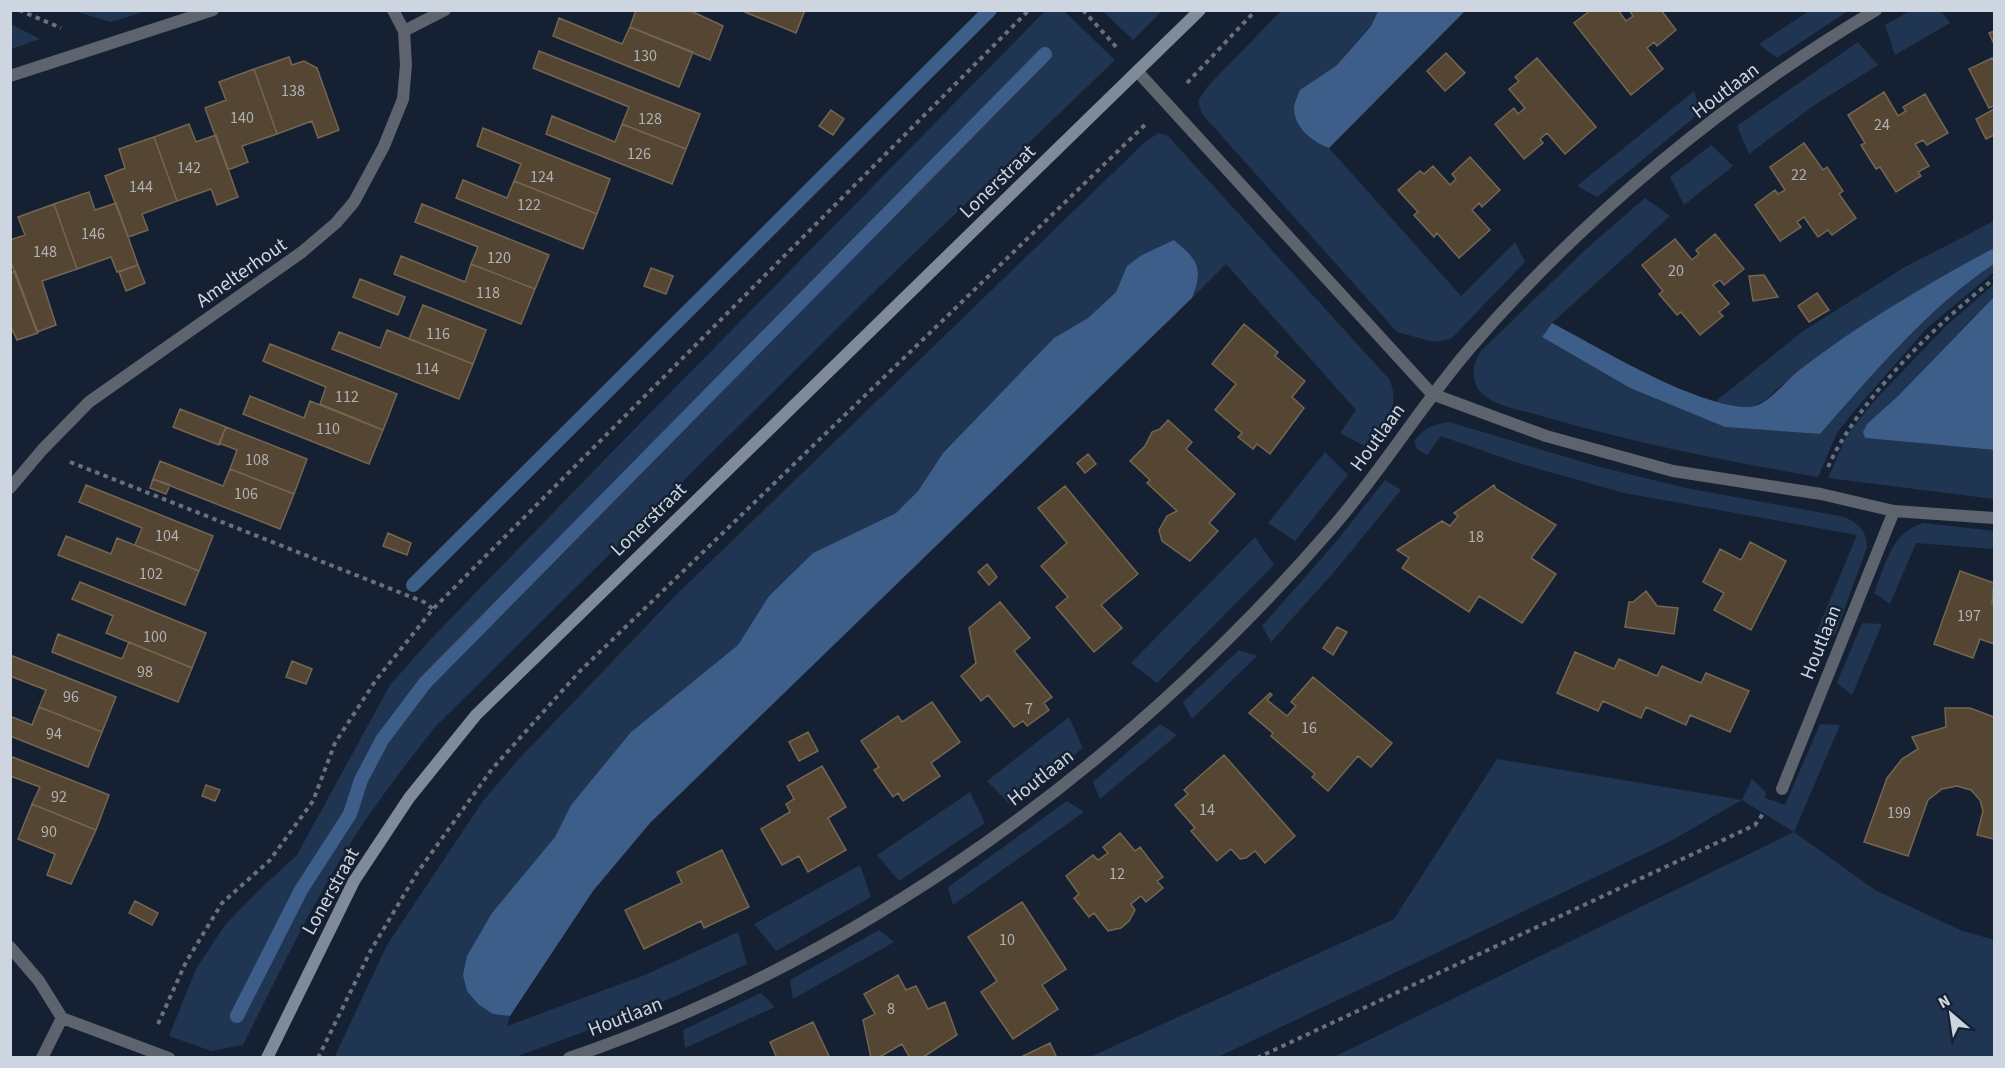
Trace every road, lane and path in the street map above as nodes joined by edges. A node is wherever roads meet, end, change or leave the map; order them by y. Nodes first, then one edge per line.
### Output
1 (19, 10) edge
2 (213, 10) edge
3 (393, 10) edge
4 (445, 10) edge
5 (1029, 10) edge
6 (1083, 10) edge
7 (1200, 10) edge
8 (1256, 10) edge
9 (1876, 10) edge
10 (404, 31) junction
11 (80, 54) junction
12 (1138, 72) junction
13 (10, 75) edge
14 (1166, 104) junction
15 (1995, 279) edge
16 (1432, 394) junction
17 (59, 457) dead end
18 (10, 488) edge
19 (1821, 494) junction
20 (1894, 511) junction
21 (1995, 518) edge
22 (433, 609) junction
23 (1782, 789) joint
24 (10, 947) edge
25 (62, 1018) junction
26 (147, 1050) junction
27 (1260, 1057) edge
28 (42, 1058) edge
29 (169, 1058) edge
30 (267, 1058) edge
31 (318, 1058) edge
32 (569, 1058) edge

1 - 11 path
2 - 11 street
3 - 10 street, Amelterhout
4 - 10 street
5 - 22 path
6 - 12 path
7 - 12 street, Lonerstraat
8 - 14 path
9 - 16 street, Houtlaan
10 - 18 street, Amelterhout
11 - 13 street
12 - 14 street, Houtlaan
12 - 30 street, Lonerstraat
14 - 16 street, Houtlaan
14 - 31 path
15 - 19 path
16 - 19 street, Houtlaan
16 - 32 street, Houtlaan
17 - 22 path
19 - 20 street, Houtlaan
20 - 21 street, Houtlaan
20 - 23 street, Houtlaan
22 - 26 path
23 - 27 path
24 - 25 street
25 - 26 street
25 - 28 street
26 - 29 street

